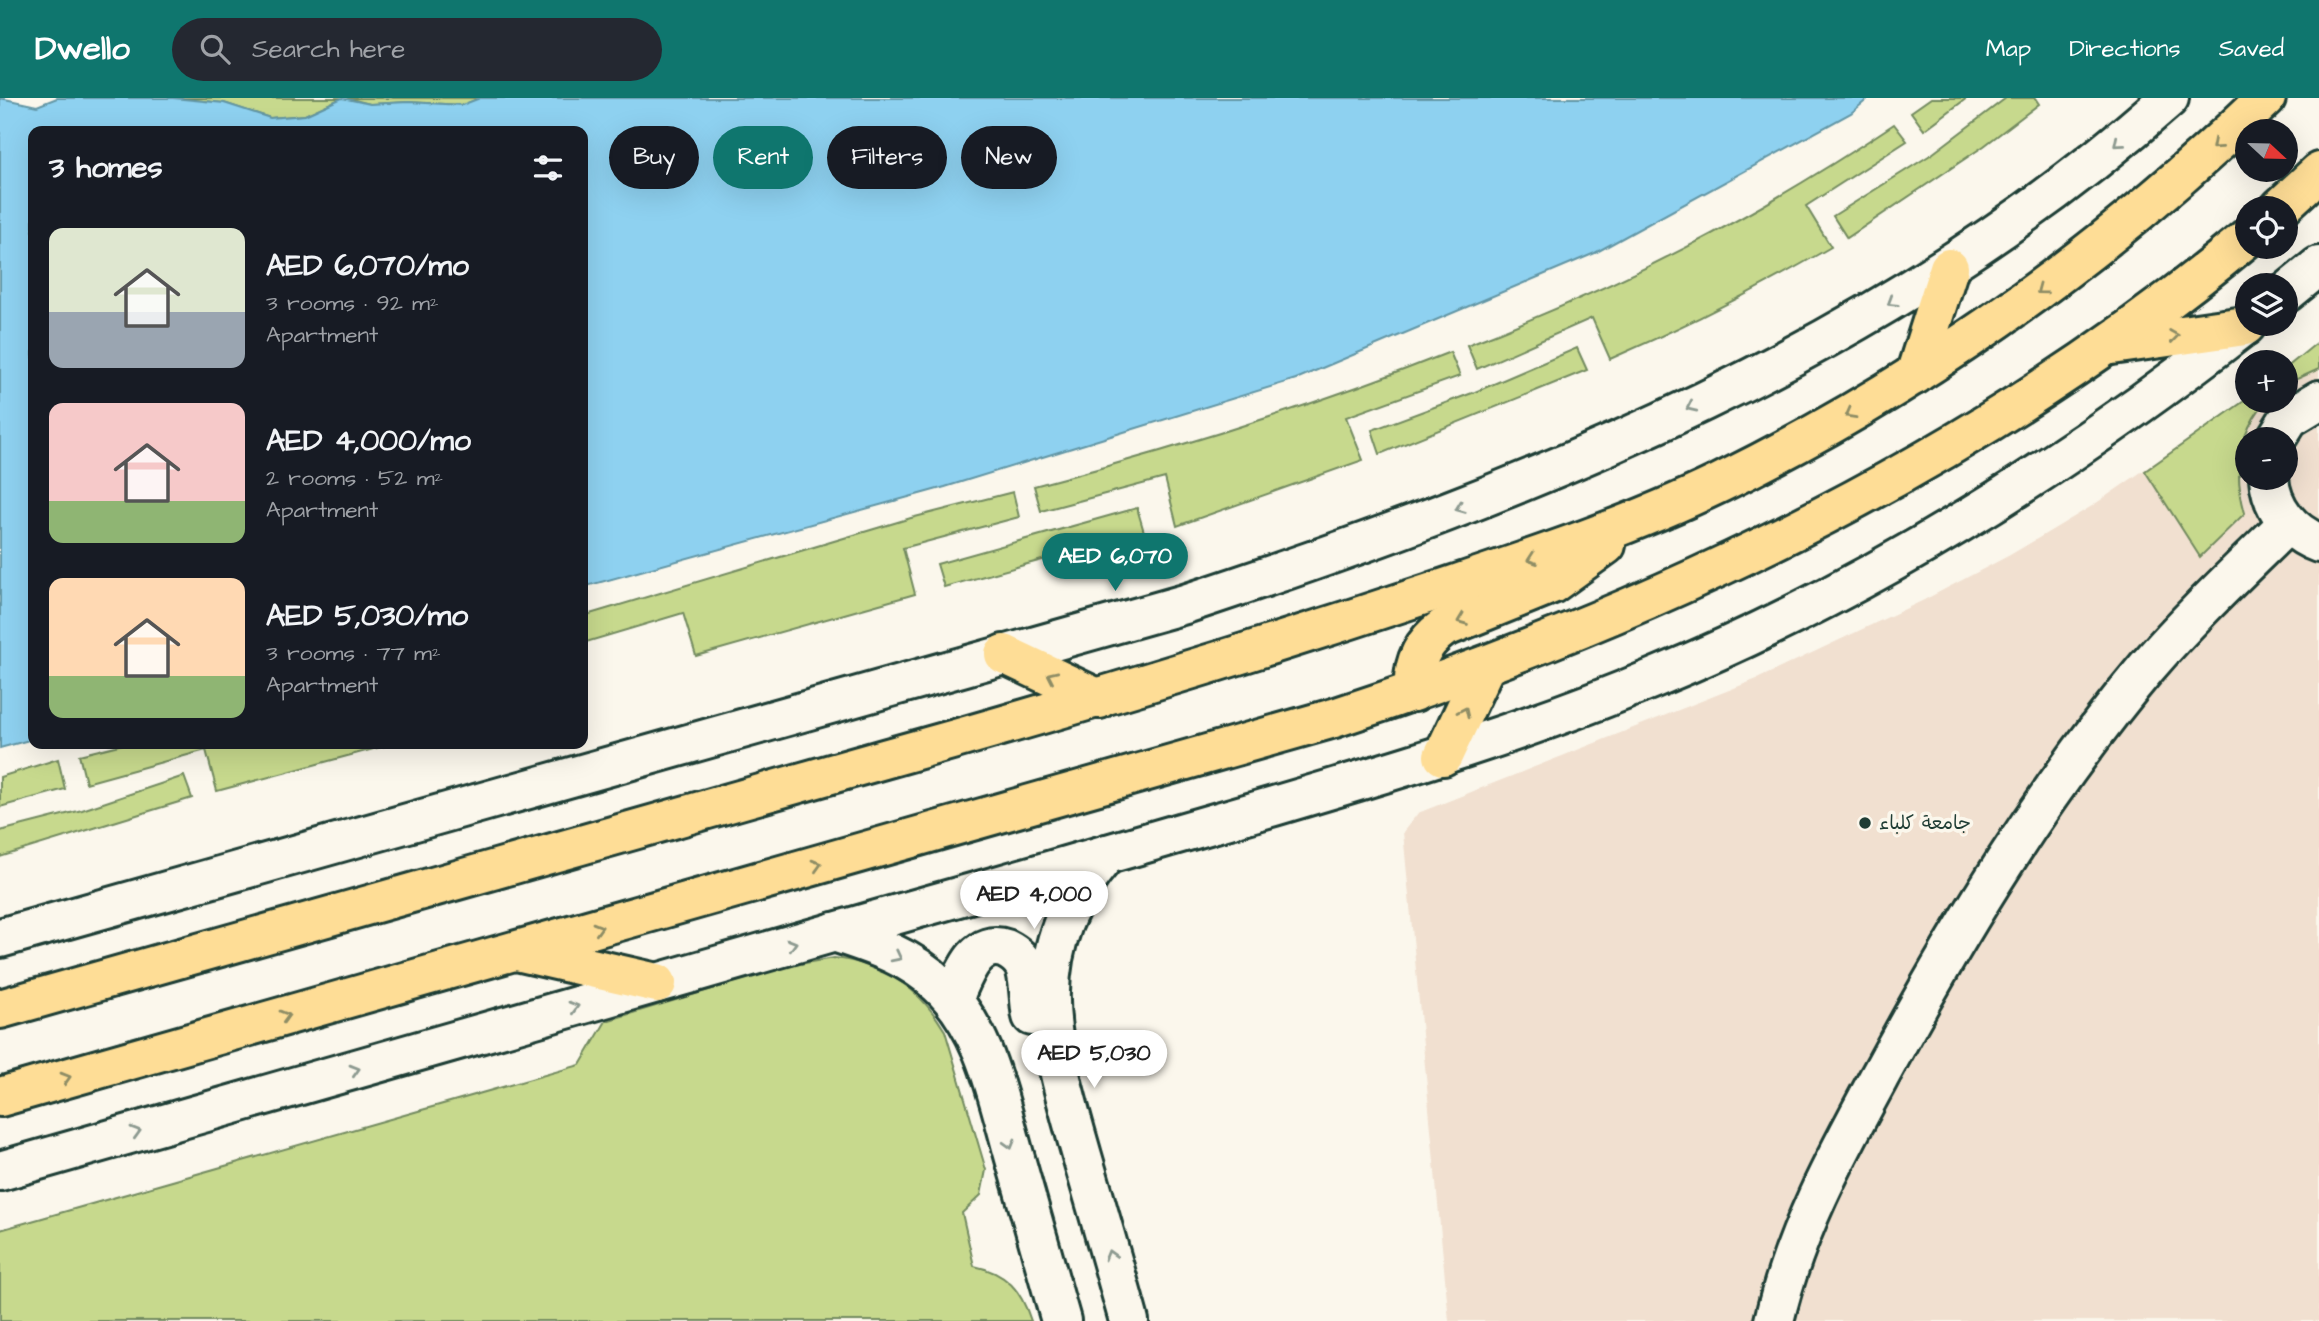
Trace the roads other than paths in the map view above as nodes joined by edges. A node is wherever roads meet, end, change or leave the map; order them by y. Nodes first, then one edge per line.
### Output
1 (2169, 98) edge
2 (2266, 98) edge
3 (2319, 172) edge
4 (2293, 196) edge
5 (2235, 248) edge
6 (2319, 266) edge
7 (1949, 268) junction
8 (2298, 283) edge
9 (2235, 327) edge
10 (2235, 333) edge
11 (2107, 346) junction
12 (1915, 375) junction
13 (2319, 400) edge
14 (2284, 427) edge
15 (2272, 490) edge
16 (1624, 525) junction
17 (2303, 533) edge
18 (1004, 654) junction
19 (1485, 667) junction
20 (1414, 692) junction
21 (1099, 699) junction
22 (1443, 756) junction
23 (1107, 855) junction
24 (834, 932) junction
25 (0, 938) edge
26 (516, 951) junction
27 (657, 983) junction
28 (953, 999) junction
29 (0, 1009) edge
30 (1061, 1081) junction
31 (0, 1097) edge
32 (0, 1171) edge
33 (1061, 1321) edge
34 (1129, 1321) edge
35 (1774, 1321) edge

1 -> 7 street
2 -> 12 highway
3 - 4 highway
5 - 11 highway
6 - 8 street
7 - 12 highway
7 -> 18 street
11 -> 9 highway
10 - 22 street
11 - 19 highway
12 -> 16 highway
13 - 14 street
15 - 17 street
16 -> 20 highway
16 -> 21 highway
17 - 35 street
21 -> 18 highway
18 - 25 street
19 - 20 highway
22 -> 19 highway
26 -> 20 highway
21 - 29 highway
22 - 23 street
23 - 24 street
23 - 30 street
27 -> 24 street
24 -> 28 street
26 - 27 highway
31 -> 26 highway
32 -> 27 street
28 - 30 street
28 -> 33 street
34 -> 30 street

